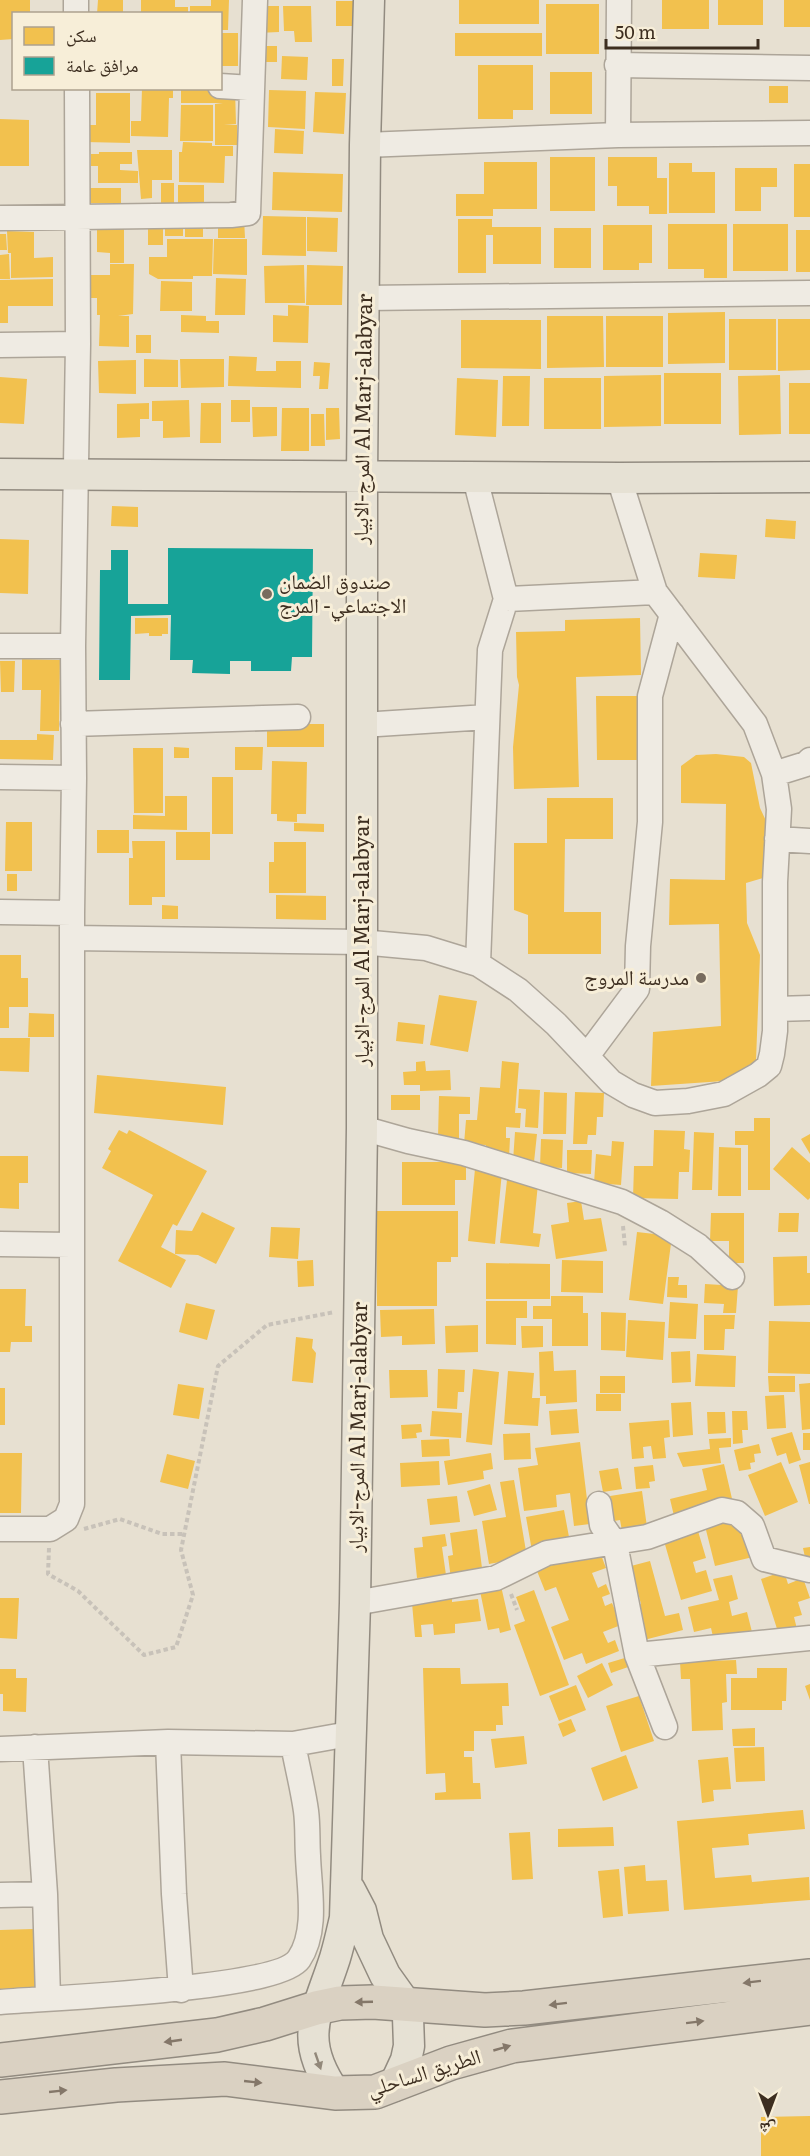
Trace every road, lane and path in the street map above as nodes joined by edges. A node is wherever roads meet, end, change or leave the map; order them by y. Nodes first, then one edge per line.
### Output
1 (255, 0) edge
2 (369, 0) edge
3 (619, 0) edge
4 (617, 65) junction
5 (810, 68) edge
6 (222, 86) edge
7 (252, 88) junction
8 (77, 90) edge
9 (810, 133) edge
10 (618, 135) junction
11 (365, 145) junction
12 (78, 217) junction
13 (0, 218) edge
14 (810, 293) edge
15 (365, 298) junction
16 (78, 344) junction
17 (0, 345) edge
18 (0, 474) edge
19 (75, 474) junction
20 (362, 477) junction
21 (810, 477) edge
22 (475, 478) junction
23 (619, 478) junction
24 (655, 592) junction
25 (507, 599) junction
26 (672, 614) junction
27 (0, 646) edge
28 (73, 646) junction
29 (298, 717) dead end
30 (487, 717) junction
31 (74, 723) junction
32 (362, 725) junction
33 (810, 760) edge
34 (774, 774) junction
35 (0, 777) edge
36 (74, 778) junction
37 (777, 839) junction
38 (810, 841) edge
39 (0, 912) edge
40 (72, 913) junction
41 (72, 938) junction
42 (361, 942) junction
43 (478, 964) junction
44 (810, 1008) edge
45 (776, 1009) junction
46 (587, 1056) junction
47 (362, 1128) junction
48 (0, 1244) edge
49 (71, 1245) junction
50 (732, 1277) dead end
51 (360, 1311) junction
52 (599, 1504) dead end
53 (50, 1528) junction
54 (0, 1529) edge
55 (184, 1534) junction
56 (615, 1544) junction
57 (810, 1570) edge
58 (355, 1603) junction
59 (810, 1638) edge
60 (637, 1655) junction
61 (665, 1727) dead end
62 (349, 1734) junction
63 (168, 1742) junction
64 (293, 1744) junction
65 (35, 1747) junction
66 (0, 1749) edge
67 (346, 1882) junction
68 (45, 1894) junction
69 (0, 1895) edge
70 (810, 1976) edge
71 (181, 1990) junction
72 (48, 1998) junction
73 (0, 2002) edge
74 (405, 2003) junction
75 (316, 2008) junction
76 (810, 2008) edge
77 (0, 2060) edge
78 (394, 2086) junction
79 (335, 2093) junction
80 (0, 2097) edge

1 - 7 street
2 - 11 main road, المرج-الابيار Al Marj-alabyar
3 - 4 street
4 - 5 street
4 - 10 street
6 - 7 street
7 - 12 street
8 - 12 street
9 - 10 street
10 - 11 street
11 - 15 main road, المرج-الابيار Al Marj-alabyar
12 - 13 street
12 - 16 street
14 - 15 street
15 - 20 main road, المرج-الابيار Al Marj-alabyar
16 - 17 street
16 - 19 street
18 - 19 main road
19 - 20 main road
19 - 28 street
20 - 22 main road
20 - 32 main road, المرج-الابيار Al Marj-alabyar
21 - 23 main road
22 - 23 main road
22 - 25 street
23 - 24 street
24 - 25 street
24 - 26 street
25 - 30 street
26 - 34 street
26 - 46 street
27 - 28 street
28 - 31 street
29 - 31 street
30 - 32 street
30 - 43 street
31 - 36 street
32 - 42 main road, المرج-الابيار Al Marj-alabyar
33 - 34 street
34 - 37 street
35 - 36 street
36 - 40 street
37 - 38 street
37 - 45 street
39 - 40 street
40 - 41 street
41 - 42 street
41 - 49 street
42 - 43 street
42 - 47 main road, المرج-الابيار Al Marj-alabyar
43 - 46 street
44 - 45 street
45 - 46 street
47 - 50 street
47 - 51 main road, المرج-الابيار Al Marj-alabyar
48 - 49 street
49 - 53 street
51 - 55 path
51 - 58 main road, المرج-الابيار Al Marj-alabyar
52 - 56 street
53 - 54 street
53 - 55 path
53 - 55 path
56 - 57 street
56 - 58 street
56 - 60 street
58 - 62 main road, المرج-الابيار Al Marj-alabyar
59 - 60 street
60 - 61 street
62 - 64 street
62 - 67 main road, المرج-الابيار Al Marj-alabyar
63 - 64 street
63 - 65 street
63 - 71 street
64 - 71 street
65 - 66 street
65 - 68 street
67 - 74 main road, المرج-الابيار Al Marj-alabyar
67 - 75 main road, المرج-الابيار Al Marj-alabyar
68 - 69 street
68 - 72 street
70 -> 74 highway
71 - 72 street
72 - 73 street
74 -> 75 highway
74 - 78 main road, المرج-الابيار Al Marj-alabyar
75 -> 77 highway
75 -> 79 main road, المرج-الابيار Al Marj-alabyar
78 -> 76 highway, الطريق الساحلي
78 - 79 highway, الطريق الساحلي
80 -> 79 highway, الطريق الساحلي

